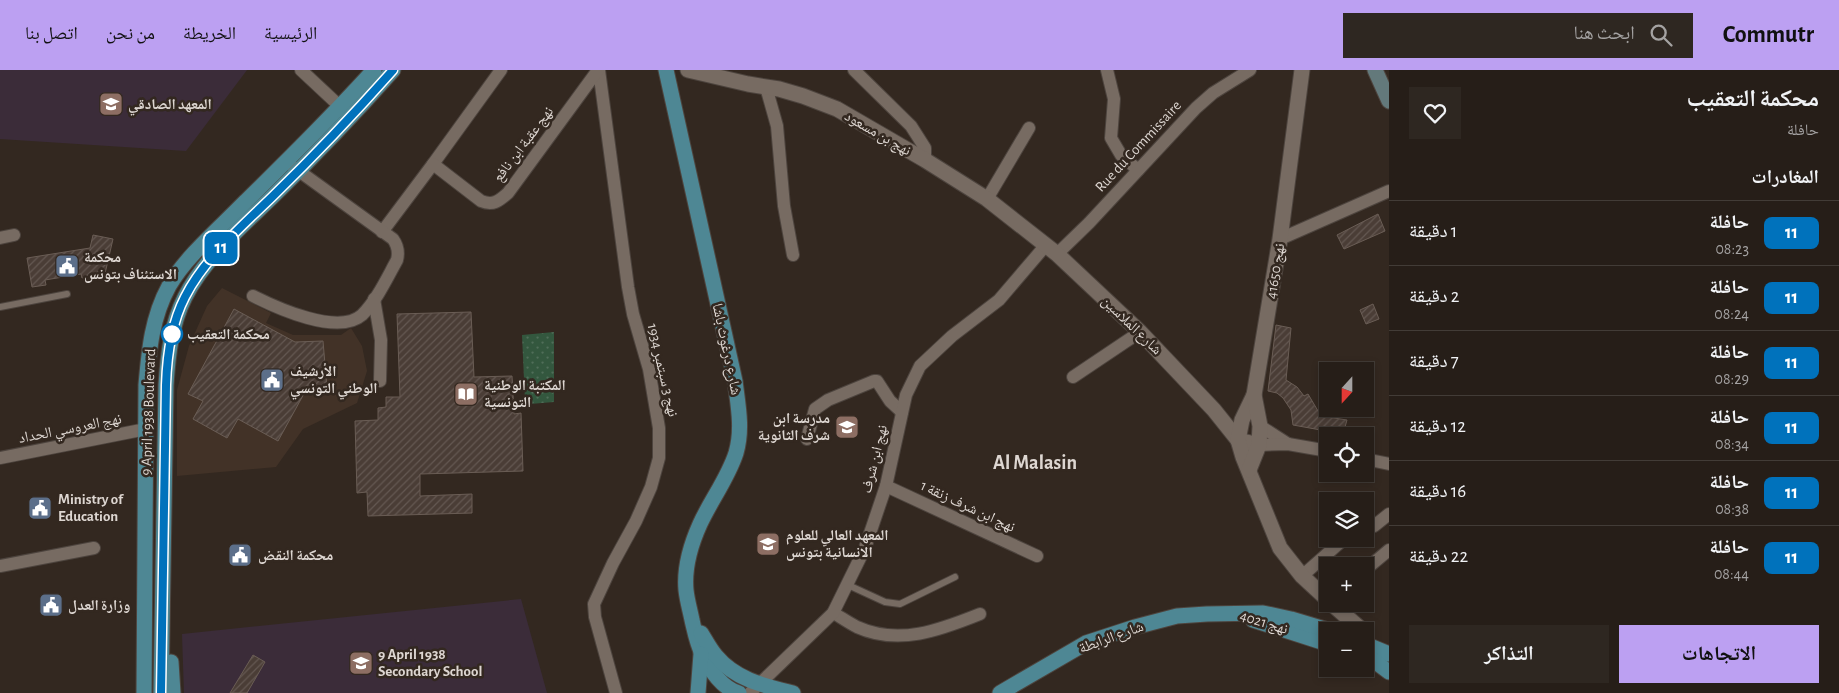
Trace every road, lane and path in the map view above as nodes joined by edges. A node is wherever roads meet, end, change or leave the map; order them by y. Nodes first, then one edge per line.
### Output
1 (301, 70) edge
2 (374, 70) edge
3 (393, 70) edge
4 (501, 70) edge
5 (599, 70) edge
6 (666, 70) edge
7 (688, 70) edge
8 (854, 70) edge
9 (1107, 70) edge
10 (1250, 70) edge
11 (1302, 70) edge
12 (1375, 70) edge
13 (766, 87) junction
14 (1389, 101) edge
15 (340, 107) junction
16 (352, 117) junction
17 (1029, 128) dead end
18 (925, 160) junction
19 (433, 164) junction
20 (292, 166) junction
21 (1138, 170) junction
22 (1389, 191) edge
23 (987, 199) junction
24 (382, 232) junction
25 (14, 235) dead end
26 (0, 238) edge
27 (1280, 239) junction
28 (1051, 249) junction
29 (793, 256) dead end
30 (67, 294) dead end
31 (253, 296) dead end
32 (374, 299) junction
33 (0, 307) edge
34 (1140, 332) junction
35 (1073, 377) dead end
36 (380, 381) dead end
37 (1254, 395) junction
38 (1214, 410) junction
39 (902, 412) junction
40 (1242, 420) junction
41 (1260, 426) junction
42 (146, 429) junction
43 (807, 439) dead end
44 (1238, 440) junction
45 (1288, 444) junction
46 (1259, 445) junction
47 (1319, 449) edge
48 (0, 458) edge
49 (1374, 461) edge
50 (1389, 464) edge
51 (1249, 470) junction
52 (886, 486) junction
53 (1389, 514) edge
54 (1374, 526) edge
55 (1335, 547) edge
56 (94, 548) dead end
57 (1389, 550) edge
58 (1037, 556) dead end
59 (1374, 562) edge
60 (163, 565) junction
61 (0, 566) edge
62 (144, 569) junction
63 (1302, 576) junction
64 (955, 577) dead end
65 (848, 585) junction
66 (1319, 592) edge
67 (1339, 612) edge
68 (834, 613) junction
69 (980, 614) dead end
70 (1233, 614) junction
71 (693, 622) junction
72 (1348, 622) edge
73 (1319, 628) edge
74 (1319, 641) edge
75 (1374, 647) edge
76 (1374, 651) edge
77 (701, 652) junction
78 (1374, 653) edge
79 (1389, 654) edge
80 (1389, 667) edge
81 (1389, 672) edge
82 (754, 689) edge
83 (136, 693) edge
84 (144, 693) edge
85 (161, 693) edge
86 (173, 693) edge
87 (616, 693) edge
88 (698, 693) edge
89 (739, 693) edge
90 (793, 693) edge
91 (1000, 693) edge

1 - 15 street
2 - 15 main road, 9 April 1938 Boulevard
3 - 16 main road, 9 April 1938 Boulevard
4 - 19 street
5 - 19 street, نهج عقبة ابن نافع
5 - 87 street, نهج 3 سبتمبر 1934
6 - 71 main road, شارع درغوث باشا
7 - 13 street, نهج بن مسعود
8 - 18 street
9 - 21 street
10 - 21 street, Rue du Commissaire
11 - 27 street, نهج 41650
12 - 14 main road
13 - 18 street, نهج بن مسعود
13 - 29 street
15 - 16 street
15 - 20 main road, 9 April 1938 Boulevard
16 - 20 main road, 9 April 1938 Boulevard
17 - 23 street
18 - 23 street, نهج بن مسعود
19 - 24 street
20 - 24 street
20 - 42 main road, 9 April 1938 Boulevard
20 - 60 main road, 9 April 1938 Boulevard
21 - 28 street, Rue du Commissaire
22 - 27 street
23 - 28 street, نهج بن مسعود
24 - 32 street
25 - 26 street
27 - 37 street, نهج 41650
28 - 34 street, شارع الملاسين
28 - 39 street, نهج ابن شرف
30 - 33 lane
31 - 32 street
32 - 36 street
34 - 35 street
34 - 38 street, شارع الملاسين
37 - 40 street
37 - 41 street, نهج 41650
38 - 40 street, شارع الملاسين
38 - 44 street, شارع الملاسين
39 - 43 street
39 - 52 street, نهج ابن شرف
40 - 41 street, شارع الملاسين
40 - 44 street
41 - 45 street
41 - 46 street, نهج 41650
42 - 48 street, نهج العروسي الحداد
42 - 62 main road, 9 April 1938 Boulevard
44 - 46 street
44 - 51 street, شارع الملاسين
45 - 46 street
45 - 47 street
46 - 51 street, نهج 41650
49 - 50 street
51 - 63 street, شارع الملاسين
52 - 58 street, نهج ابن شرف زنقة 1
52 - 65 street, نهج ابن شرف
53 - 54 street
55 - 63 street
56 - 61 street
57 - 59 street
60 - 85 main road, 9 April 1938 Boulevard
60 - 86 main road, 9 April 1938 Boulevard
62 - 83 main road, 9 April 1938 Boulevard
62 - 84 main road, 9 April 1938 Boulevard
63 - 66 street, شارع الملاسين
64 - 65 lane
65 - 68 street, نهج ابن شرف
67 - 72 street
68 - 69 street
68 - 82 street, نهج ابن شرف
70 - 73 main road, نهج 4021
70 - 74 main road, نهج 4021
70 - 91 main road, شارع الرابطة
71 - 77 main road, شارع درغوث باشا
71 - 82 main road, شارع درغوث باشا
75 - 79 main road
76 - 80 main road
77 - 88 main road
77 - 89 main road, شارع درغوث باشا
78 - 81 main road
82 - 90 main road

